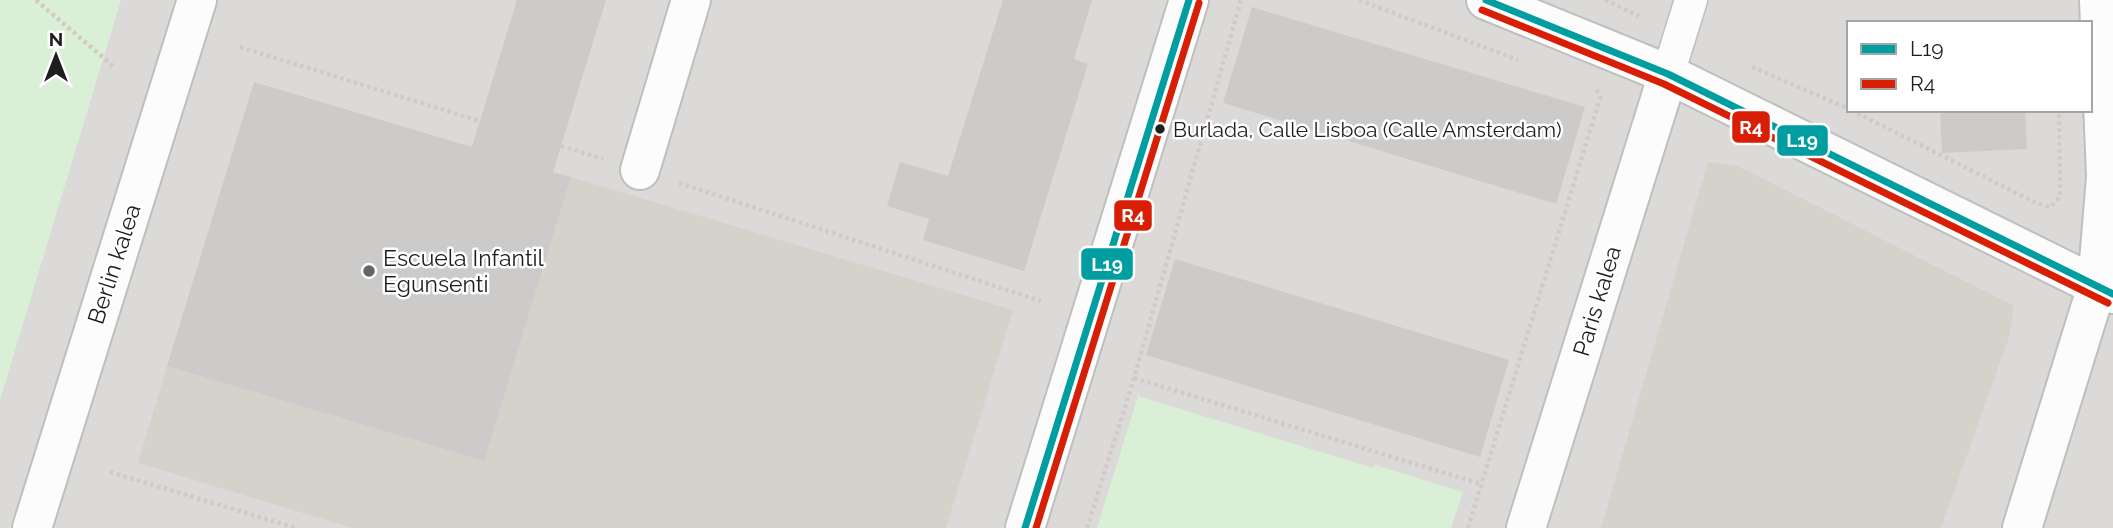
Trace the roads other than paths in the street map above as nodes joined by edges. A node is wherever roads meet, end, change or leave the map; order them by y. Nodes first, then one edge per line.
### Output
1 (197, 0) edge
2 (691, 0) edge
3 (1189, 0) edge
4 (1486, 0) edge
5 (1691, 0) edge
6 (2099, 0) edge
7 (1668, 74) junction
8 (639, 170) dead end
9 (2105, 290) edge
10 (32, 528) edge
11 (1025, 528) edge
12 (1526, 528) edge
13 (2022, 528) edge

1 - 10 street, Berlin kalea
2 - 8 street
3 - 11 street
4 - 7 street
5 - 7 street
6 - 9 street
7 - 9 street
7 - 12 street, Paris kalea
9 - 13 street

